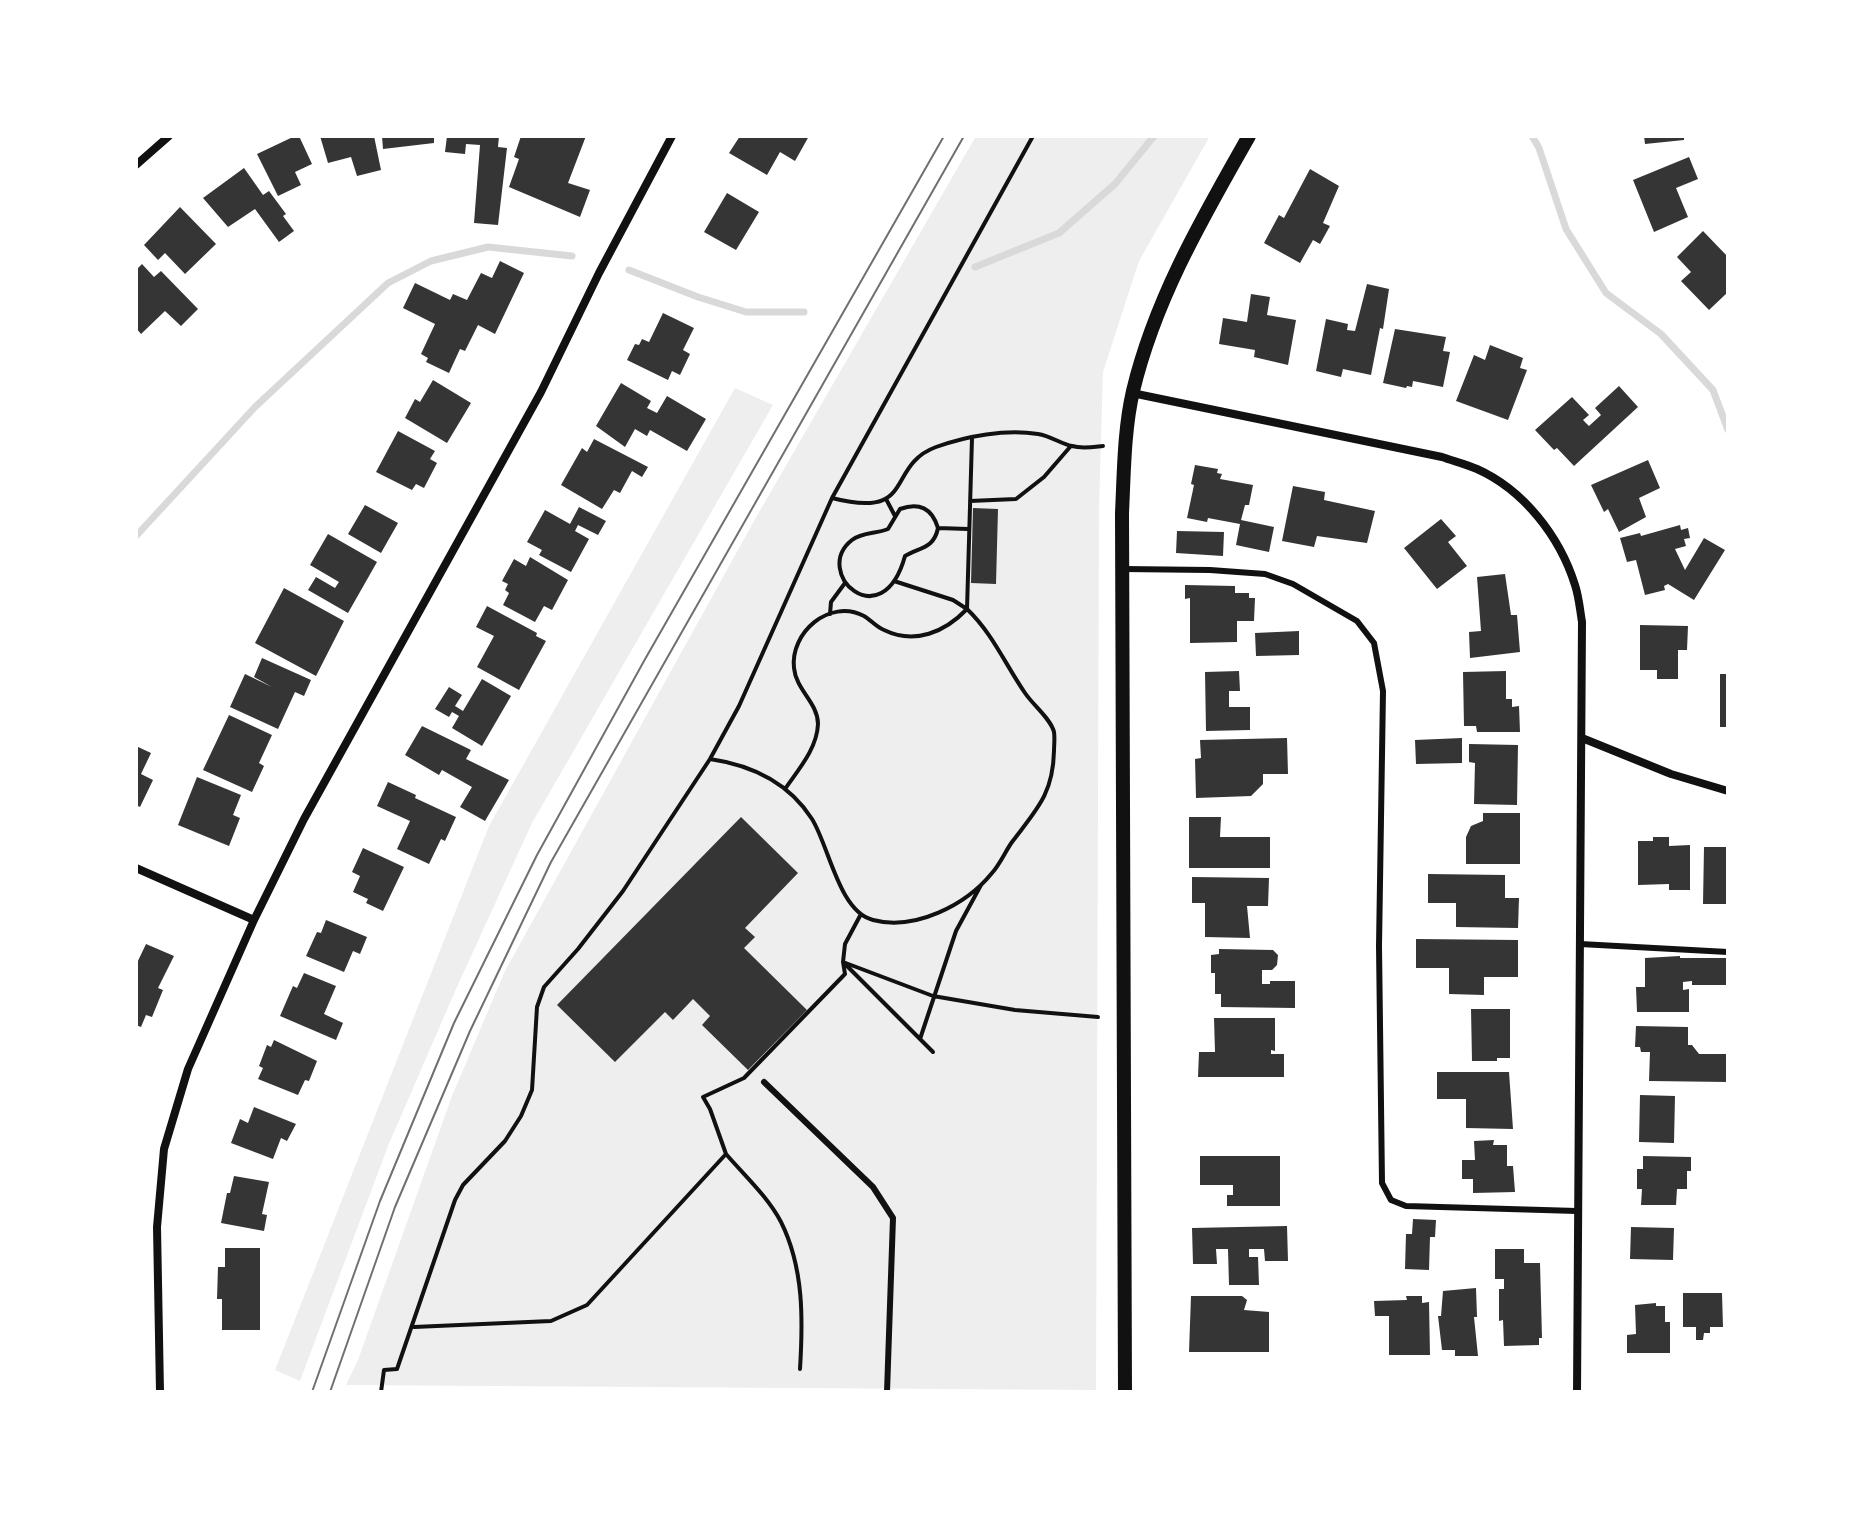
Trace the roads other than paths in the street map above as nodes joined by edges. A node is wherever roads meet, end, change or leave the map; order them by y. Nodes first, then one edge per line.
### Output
1 (169, 136) edge
2 (672, 136) edge
3 (1249, 136) edge
4 (136, 165) edge
5 (1132, 393) junction
6 (1123, 569) junction
7 (1582, 738) junction
8 (1728, 791) edge
9 (136, 868) edge
10 (254, 920) junction
11 (1580, 944) junction
12 (1728, 952) edge
13 (764, 1082) dead end
14 (1577, 1211) junction
15 (160, 1392) edge
16 (887, 1392) edge
17 (1125, 1392) edge
18 (1577, 1392) edge

1 - 4 street
2 - 10 street
3 - 5 street
5 - 6 street
5 - 7 street
6 - 14 lane
6 - 17 street
7 - 8 street
7 - 11 street
9 - 10 street
10 - 15 street
11 - 12 lane
11 - 14 street
13 - 16 lane
14 - 18 street

